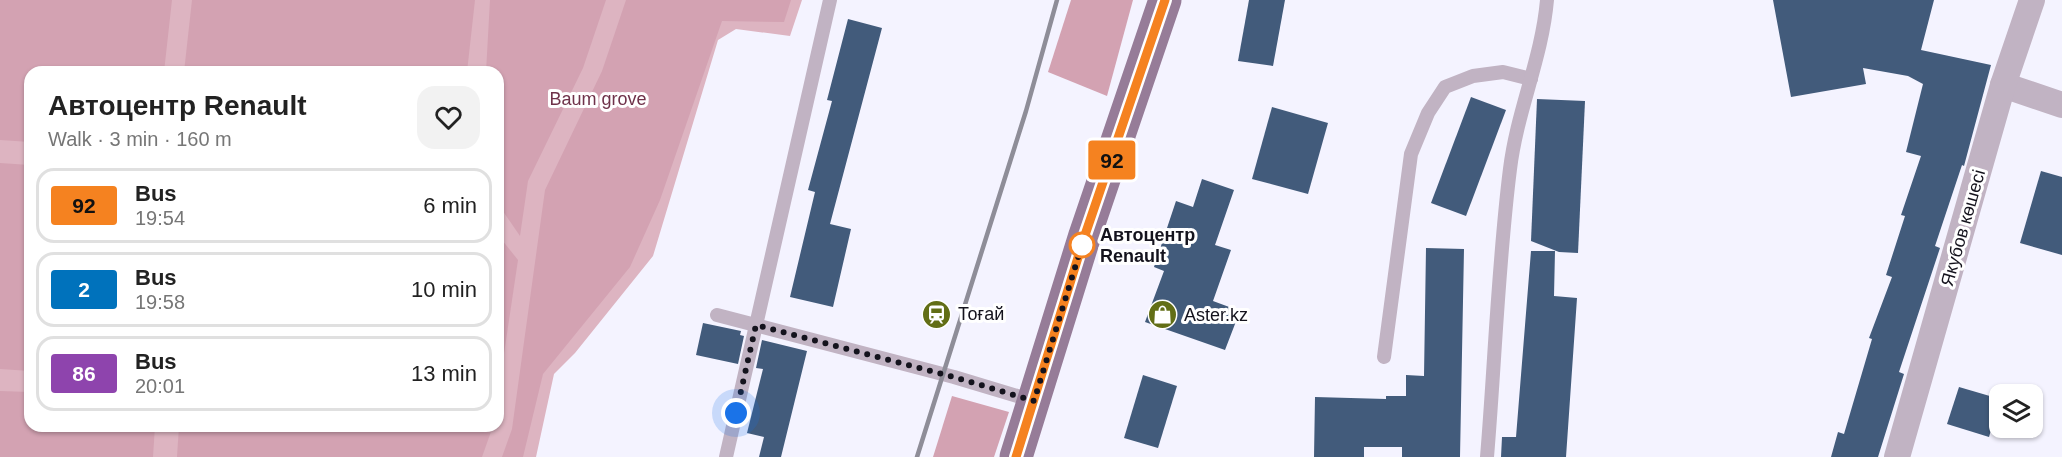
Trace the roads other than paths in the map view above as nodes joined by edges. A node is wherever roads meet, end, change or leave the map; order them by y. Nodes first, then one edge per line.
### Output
1 (830, 0) edge
2 (1165, 0) edge
3 (1547, 0) edge
4 (2032, 0) edge
5 (1531, 79) junction
6 (2003, 85) junction
7 (2062, 105) edge
8 (717, 315) dead end
9 (756, 325) junction
10 (1384, 357) dead end
11 (1034, 401) junction
12 (726, 457) edge
13 (1016, 457) edge
14 (1488, 457) edge
15 (1897, 457) edge

1 - 9 lane
2 - 11 main road
3 - 5 lane
4 - 6 street, Якубов көшесі
5 - 10 lane
5 - 14 lane
6 - 7 street
6 - 15 street, Якубов көшесі
8 - 9 lane
9 - 11 lane
9 - 12 lane
11 - 13 main road

